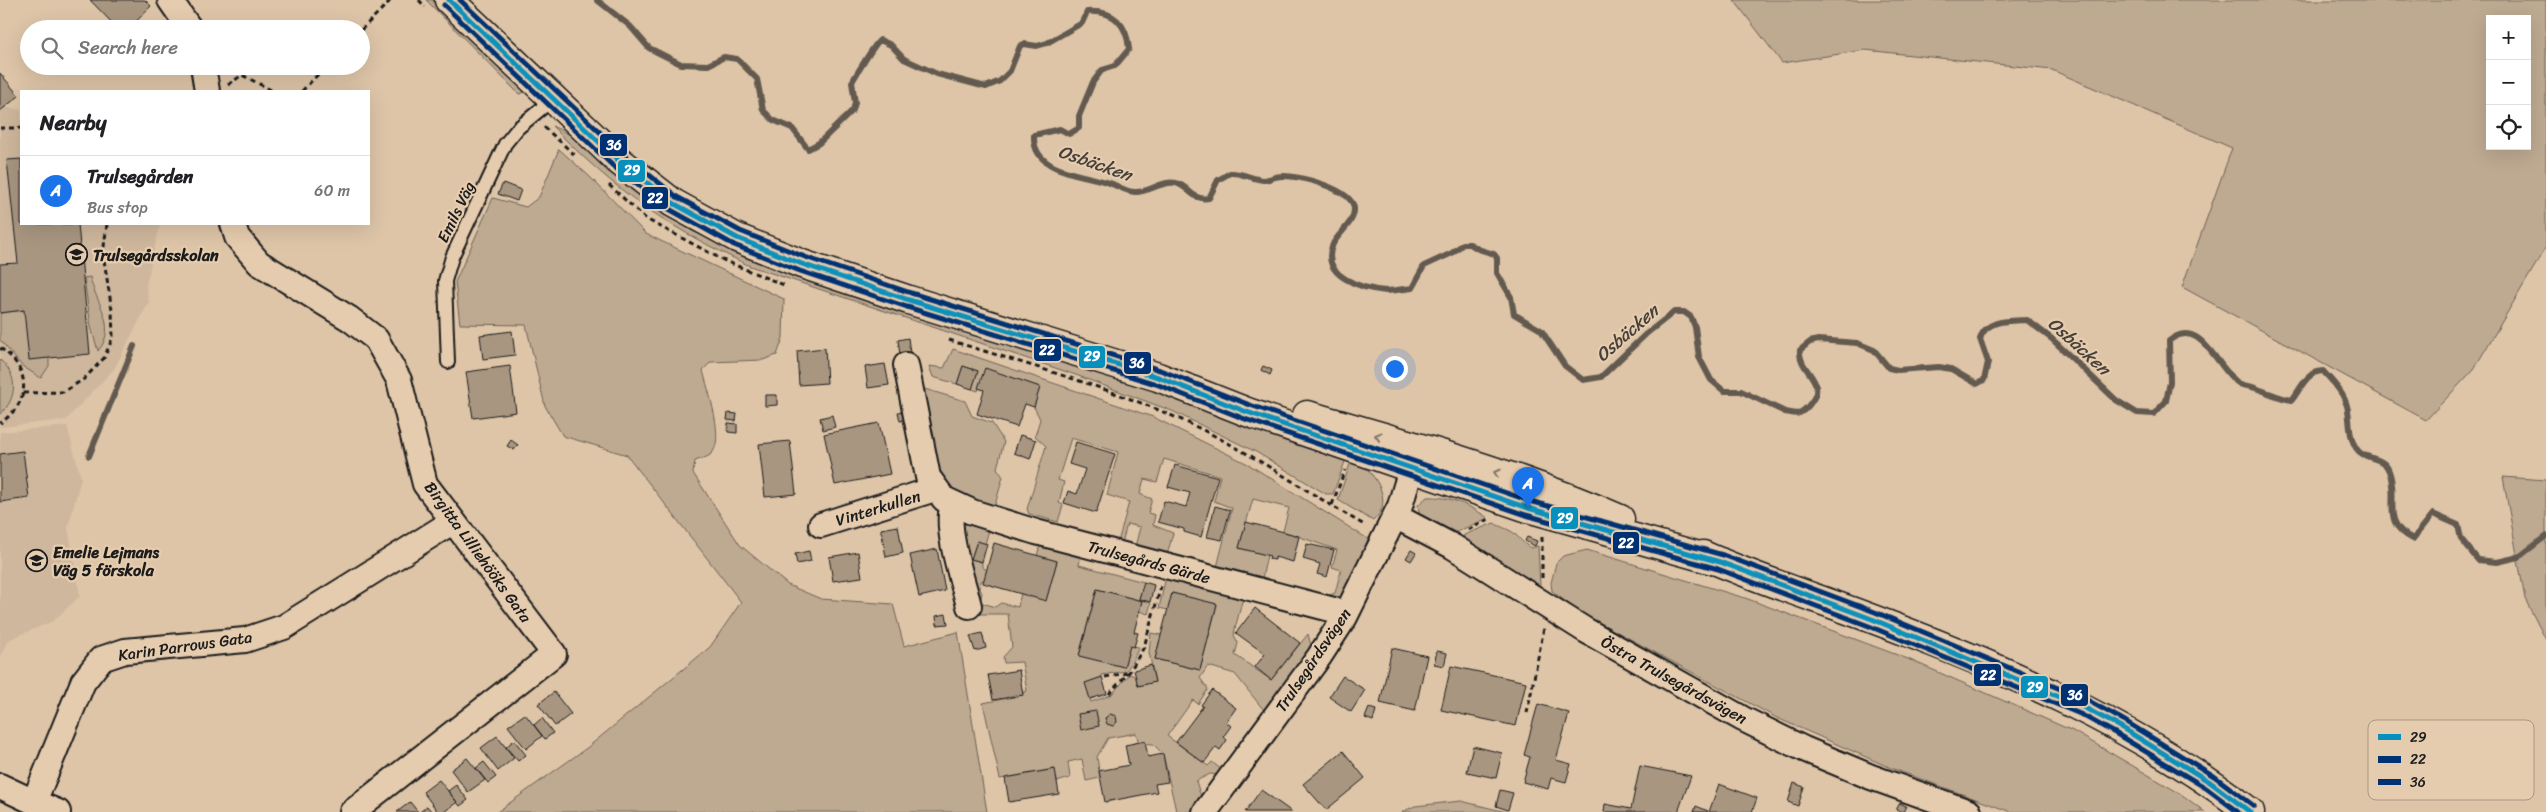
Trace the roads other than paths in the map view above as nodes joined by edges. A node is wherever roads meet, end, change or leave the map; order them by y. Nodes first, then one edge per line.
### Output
1 (170, 0) edge
2 (450, 0) edge
3 (470, 0) edge
4 (184, 20) edge
5 (209, 75) edge
6 (217, 88) edge
7 (553, 99) junction
8 (233, 225) edge
9 (448, 362) dead end
10 (906, 365) dead end
11 (1414, 458) junction
12 (935, 489) junction
13 (954, 505) junction
14 (1395, 516) junction
15 (452, 522) junction
16 (821, 525) dead end
17 (969, 606) dead end
18 (1345, 617) junction
19 (0, 786) edge
20 (34, 802) junction
21 (58, 812) edge
22 (352, 812) edge
23 (1205, 812) edge
24 (1969, 812) edge
25 (2250, 812) edge

1 - 4 street
2 - 7 street
3 - 7 street
5 - 6 street
7 - 9 lane, Emils Väg
7 - 11 street
8 - 15 street, Birgitta Lilliehööks Gata
10 - 12 street, Trulsegårds Gärde
11 - 14 street, Trulsegårdsvägen
11 - 25 street
12 - 13 street, Trulsegårds Gärde
12 - 16 street, Vinterkullen
13 - 17 street
13 - 18 street, Trulsegårds Gärde
14 - 18 street, Trulsegårdsvägen
14 - 24 street, Östra Trulsegårdsvägen
15 - 20 street, Karin Parrows Gata
15 - 22 street, Birgitta Lilliehööks Gata
18 - 23 street, Trulsegårdsvägen
19 - 20 street
20 - 21 street

